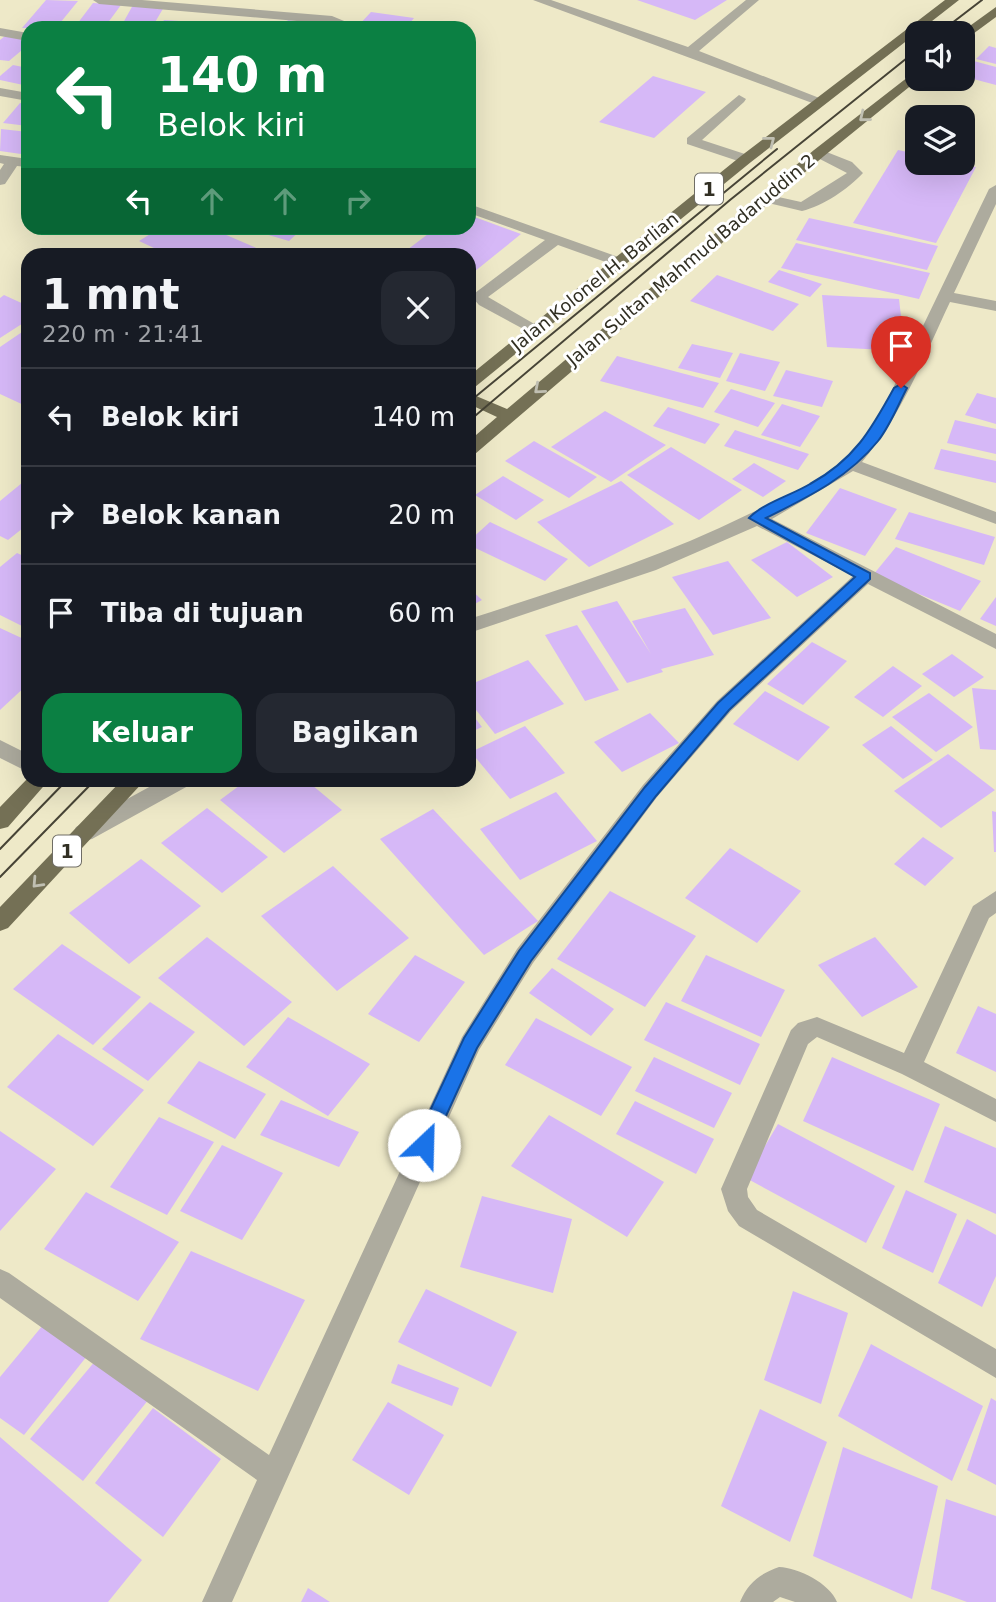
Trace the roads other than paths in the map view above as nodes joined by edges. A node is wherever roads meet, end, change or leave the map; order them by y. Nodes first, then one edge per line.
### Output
1 (99, 0) edge
2 (539, 0) edge
3 (753, 0) edge
4 (953, 0) edge
5 (994, 16) edge
6 (337, 21) edge
7 (975, 29) edge
8 (0, 32) edge
9 (21, 36) edge
10 (690, 52) junction
11 (905, 84) edge
12 (0, 92) edge
13 (21, 96) edge
14 (739, 99) dead end
15 (820, 101) junction
16 (819, 153) junction
17 (746, 159) junction
18 (14, 161) edge
19 (0, 181) edge
20 (996, 189) edge
21 (765, 198) junction
22 (476, 210) edge
23 (556, 239) junction
24 (619, 262) junction
25 (944, 296) junction
26 (996, 306) edge
27 (536, 329) junction
28 (476, 378) edge
29 (476, 401) edge
30 (508, 416) junction
31 (476, 444) edge
32 (850, 464) junction
33 (756, 518) junction
34 (996, 518) edge
35 (865, 576) junction
36 (476, 624) edge
37 (996, 642) edge
38 (0, 748) edge
39 (21, 760) edge
40 (32, 787) edge
41 (128, 787) edge
42 (168, 787) edge
43 (0, 821) edge
44 (82, 834) junction
45 (996, 900) edge
46 (0, 922) edge
47 (910, 1067) junction
48 (996, 1111) edge
49 (0, 1282) edge
50 (996, 1364) edge
51 (274, 1475) junction
52 (217, 1602) edge
53 (755, 1602) edge
54 (822, 1602) edge

1 - 6 street
2 - 10 street
3 - 10 street
4 - 15 highway, Jalan Kolonel H. Barlian / 1
5 - 7 highway
8 - 9 street
10 - 15 street
11 -> 16 highway, Jalan Sultan Mahmud Badaruddin 2 / 1
12 - 13 street
14 - 17 street
17 -> 15 highway, Jalan Kolonel H. Barlian / 1
16 - 21 highway, Jalan Sultan Mahmud Badaruddin 2 / 1
16 - 21 street
17 - 24 highway, Jalan Kolonel H. Barlian / 1
18 - 19 street
20 - 25 street
21 -> 30 highway, Jalan Sultan Mahmud Badaruddin 2 / 1
22 - 23 street
23 - 24 street
23 - 27 street
24 - 27 highway, Jalan Kolonel H. Barlian / 1
25 - 26 street
25 - 32 street
27 - 28 highway, Jalan Kolonel H. Barlian / 1
29 - 30 highway
30 - 31 highway, Jalan Sultan Mahmud Badaruddin 2 / 1
32 - 33 street
32 - 34 street
33 - 35 street
33 - 36 street
35 - 37 street
35 - 51 street
38 - 39 street
40 - 43 highway
41 - 44 highway, 1
42 - 44 street
44 -> 46 highway, 1
45 - 47 street
47 - 48 street
47 - 50 street
49 - 51 street
51 - 52 street
53 - 54 street

